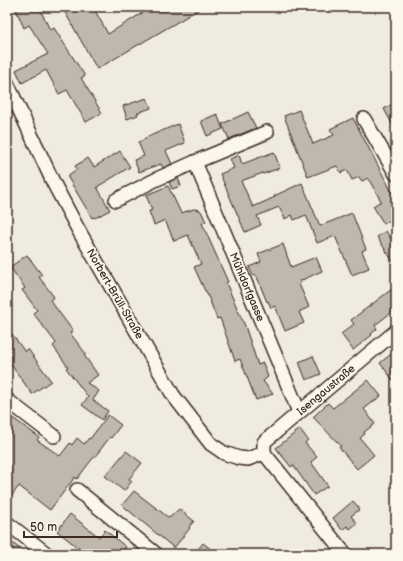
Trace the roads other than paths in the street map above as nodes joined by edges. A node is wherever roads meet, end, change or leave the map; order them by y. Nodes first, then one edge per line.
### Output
1 (7, 84) edge
2 (364, 119) dead end
3 (267, 132) dead end
4 (195, 162) junction
5 (396, 174) edge
6 (116, 200) dead end
7 (396, 331) edge
8 (7, 400) edge
9 (299, 412) junction
10 (54, 436) dead end
11 (264, 453) junction
12 (77, 490) dead end
13 (7, 523) edge
14 (47, 554) edge
15 (156, 554) edge
16 (345, 554) edge

1 - 11 street, Norbert-Brüll-Straße
2 - 5 street
3 - 4 street
4 - 6 street
4 - 9 street, Mühldorfgasse
7 - 9 street, Isengaustraße
8 - 10 street
9 - 11 street, Isengaustraße
11 - 16 street
12 - 15 street
13 - 14 street

